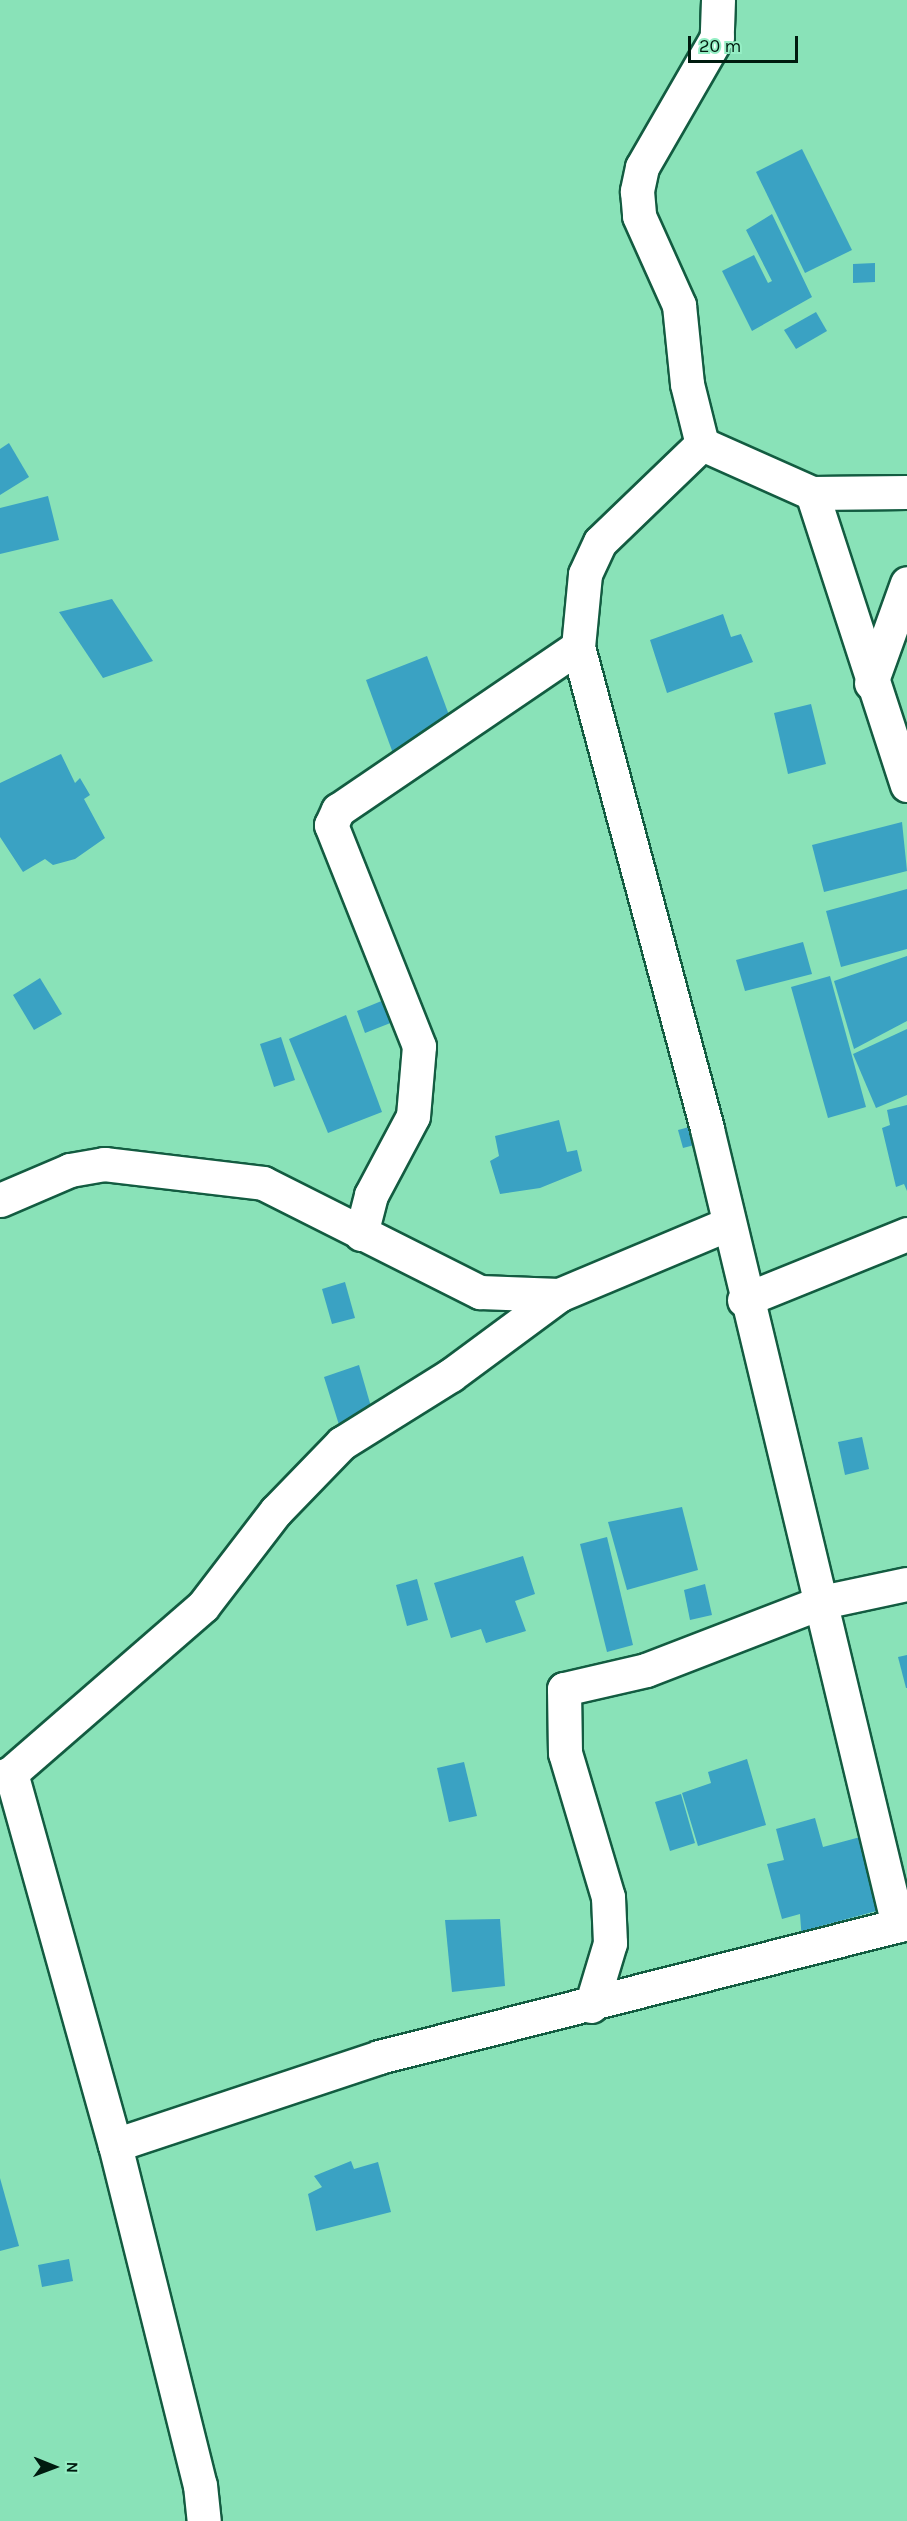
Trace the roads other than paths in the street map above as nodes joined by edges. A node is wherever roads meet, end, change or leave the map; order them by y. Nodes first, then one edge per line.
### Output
1 (718, 0) edge
2 (702, 444) junction
3 (907, 492) edge
4 (812, 493) junction
5 (907, 582) edge
6 (578, 647) junction
7 (871, 683) junction
8 (907, 785) edge
9 (0, 1200) edge
10 (728, 1224) junction
11 (361, 1234) junction
12 (907, 1234) edge
13 (559, 1295) junction
14 (744, 1300) junction
15 (907, 1584) edge
16 (822, 1602) junction
17 (6, 1775) edge
18 (903, 1924) edge
19 (591, 2006) junction
20 (115, 2145) junction
21 (204, 2521) edge

1 - 2 street
2 - 4 street
2 - 6 street
3 - 4 street
4 - 7 street
5 - 7 street
6 - 10 street
6 - 11 street
7 - 8 street
9 - 11 street
10 - 13 street
10 - 14 street
11 - 13 street
12 - 14 street
13 - 17 street
14 - 16 street
15 - 16 street
16 - 18 street
16 - 19 street
17 - 20 street
18 - 19 street
19 - 20 street
20 - 21 street

